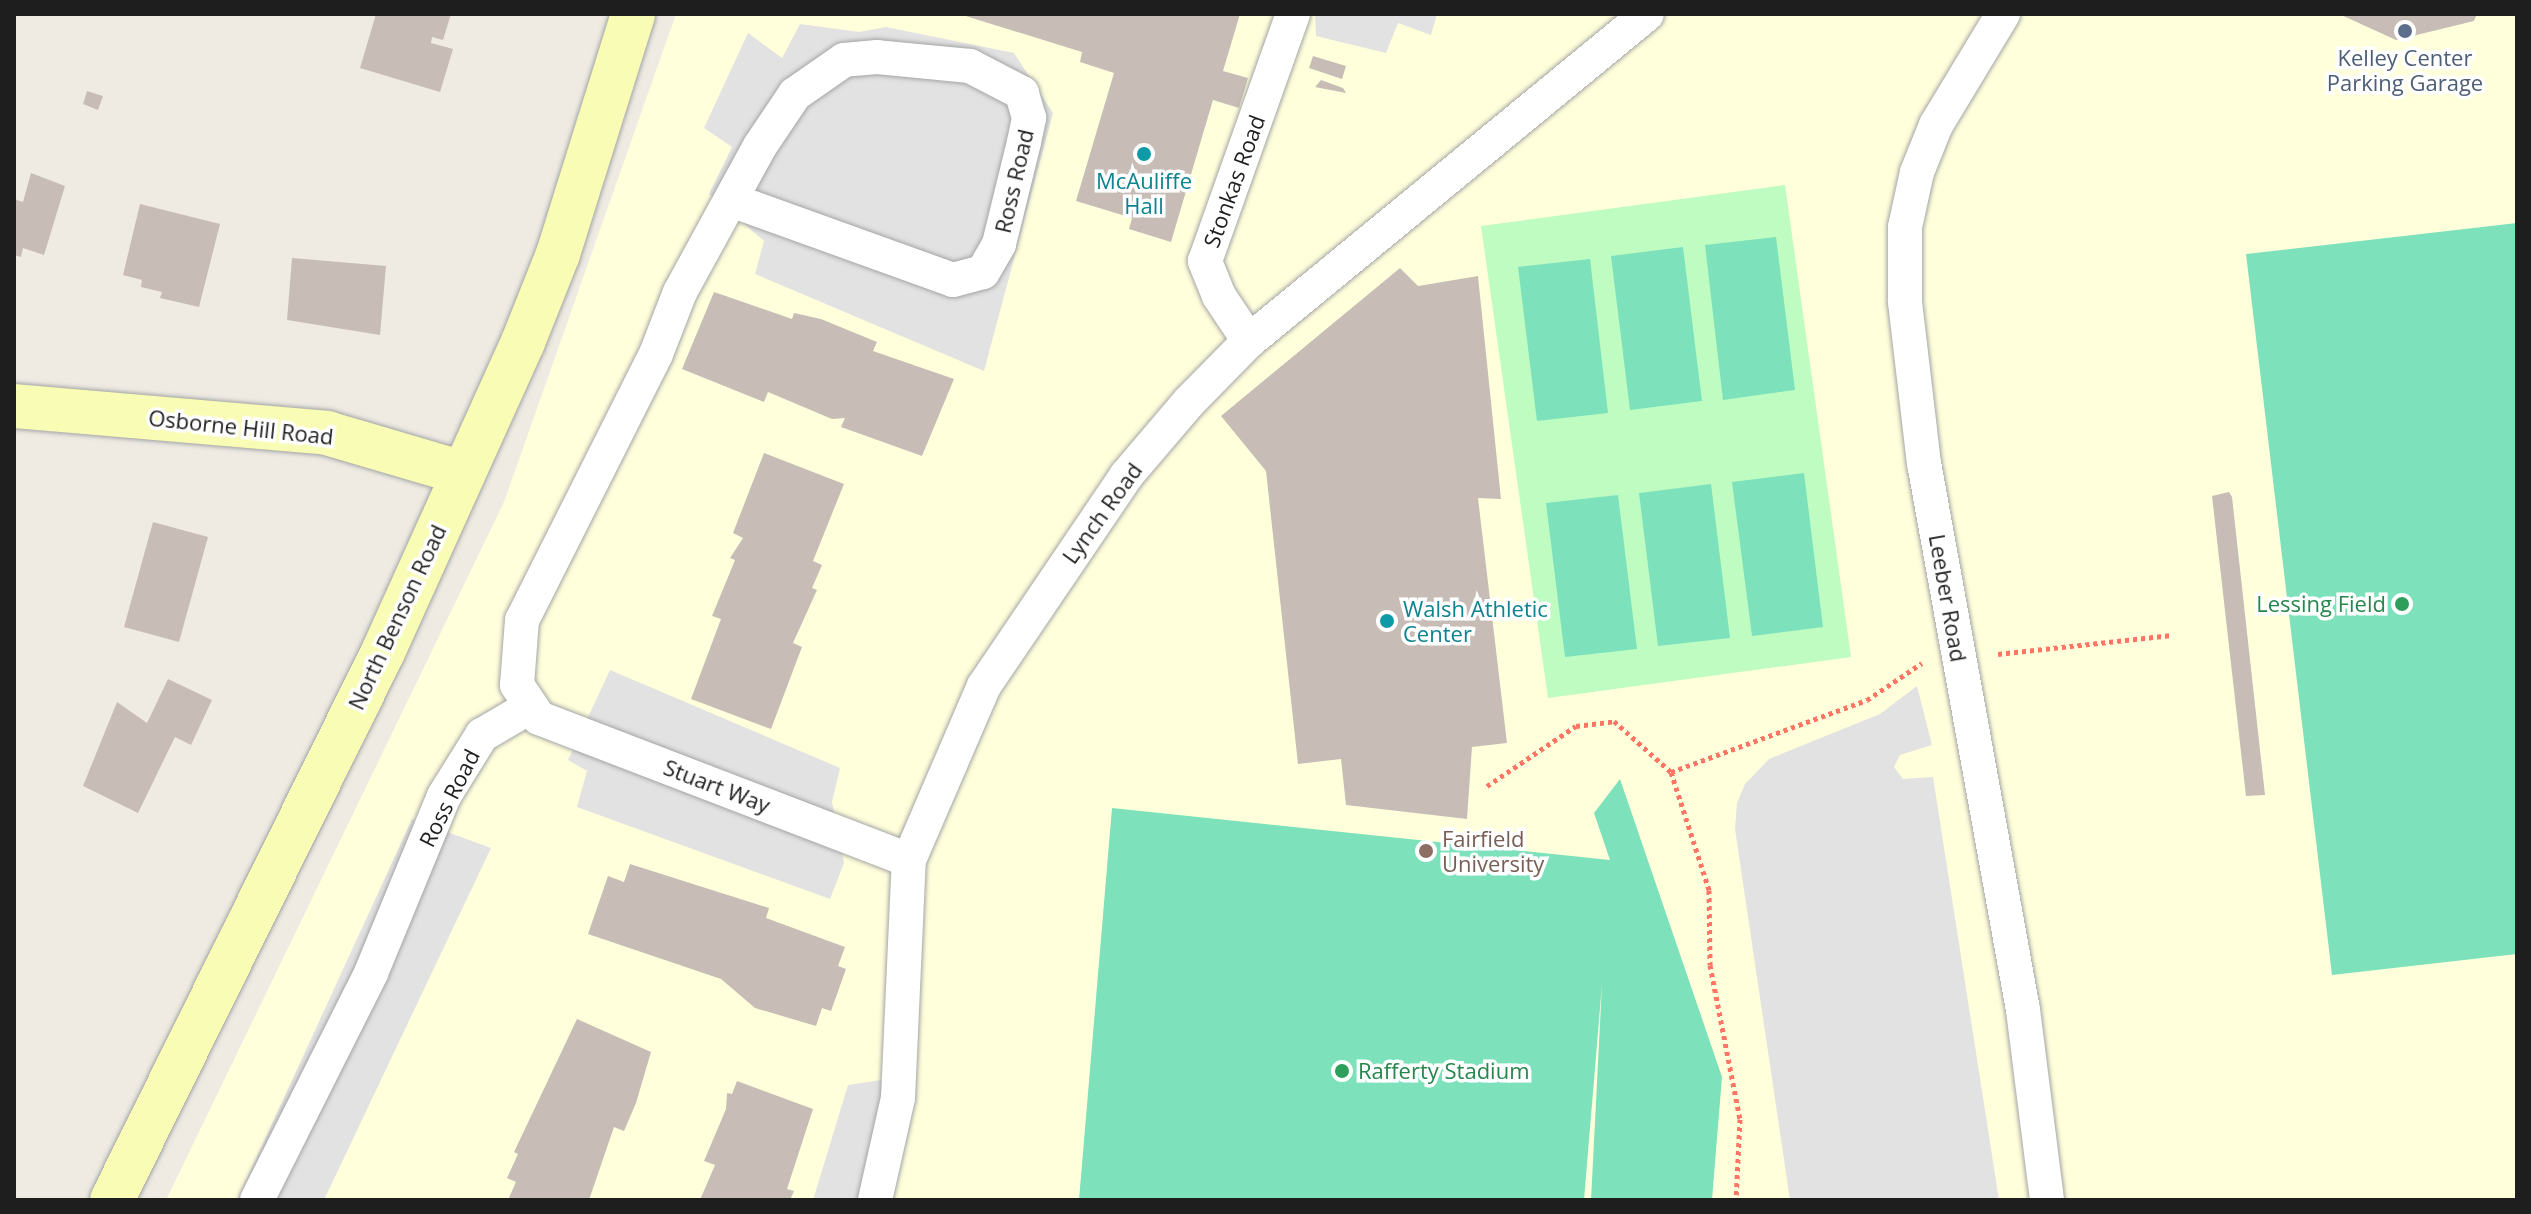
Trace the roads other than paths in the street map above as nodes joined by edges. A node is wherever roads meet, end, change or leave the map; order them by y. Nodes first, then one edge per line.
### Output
1 (633, 14) edge
2 (1293, 14) edge
3 (1647, 14) edge
4 (2003, 14) edge
5 (731, 200) junction
6 (1249, 341) junction
7 (14, 406) edge
8 (463, 473) junction
9 (528, 708) junction
10 (909, 860) junction
11 (112, 1200) edge
12 (257, 1200) edge
13 (875, 1200) edge
14 (2047, 1200) edge

1 - 8 main road, North Benson Road
2 - 6 street, Stonkas Road
3 - 6 street, Lynch Road
4 - 14 street, Leeber Road
5 - 5 street, Ross Road
5 - 9 street, Ross Road
6 - 10 street, Lynch Road
7 - 8 main road, Osborne Hill Road
8 - 11 main road, North Benson Road
9 - 10 street, Stuart Way
9 - 12 street, Ross Road
10 - 13 street, Lynch Road

